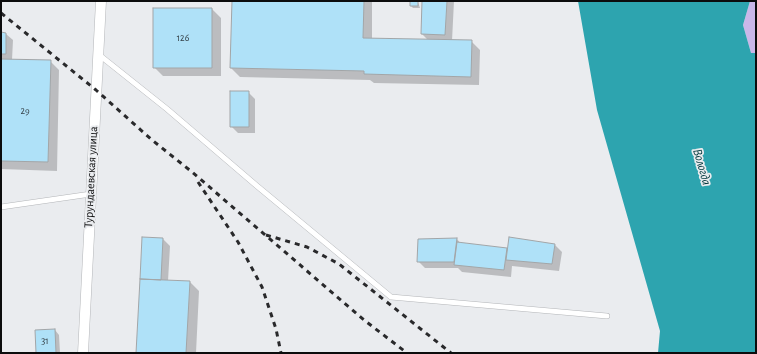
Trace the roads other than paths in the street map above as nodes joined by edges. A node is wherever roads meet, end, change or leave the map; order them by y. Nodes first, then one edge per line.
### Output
1 (101, 1) edge
2 (98, 53) junction
3 (90, 194) junction
4 (1, 207) edge
5 (607, 316) dead end
6 (83, 353) edge

1 - 2 street, Турундаевская улица
2 - 3 street, Турундаевская улица
2 - 5 lane
3 - 4 lane
3 - 6 street, Турундаевская улица

